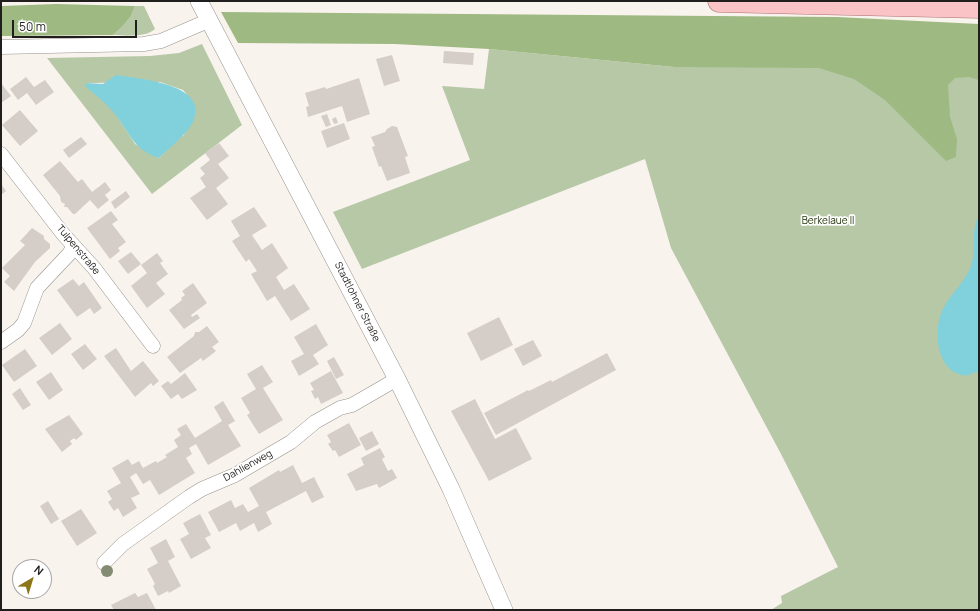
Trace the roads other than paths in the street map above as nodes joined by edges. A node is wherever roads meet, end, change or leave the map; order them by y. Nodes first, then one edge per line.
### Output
1 (199, 1) edge
2 (719, 1) edge
3 (975, 7) edge
4 (204, 23) junction
5 (1, 47) edge
6 (1, 154) edge
7 (74, 246) junction
8 (1, 342) edge
9 (153, 346) dead end
10 (397, 379) junction
11 (104, 563) dead end
12 (504, 610) edge

1 - 4 street, Stadtlohner Straße
2 - 3 main road
4 - 5 street
4 - 10 street, Stadtlohner Straße
6 - 7 street, Tulpenstraße
7 - 8 street
7 - 9 street, Tulpenstraße
10 - 11 street, Dahlienweg
10 - 12 street, Stadtlohner Straße

